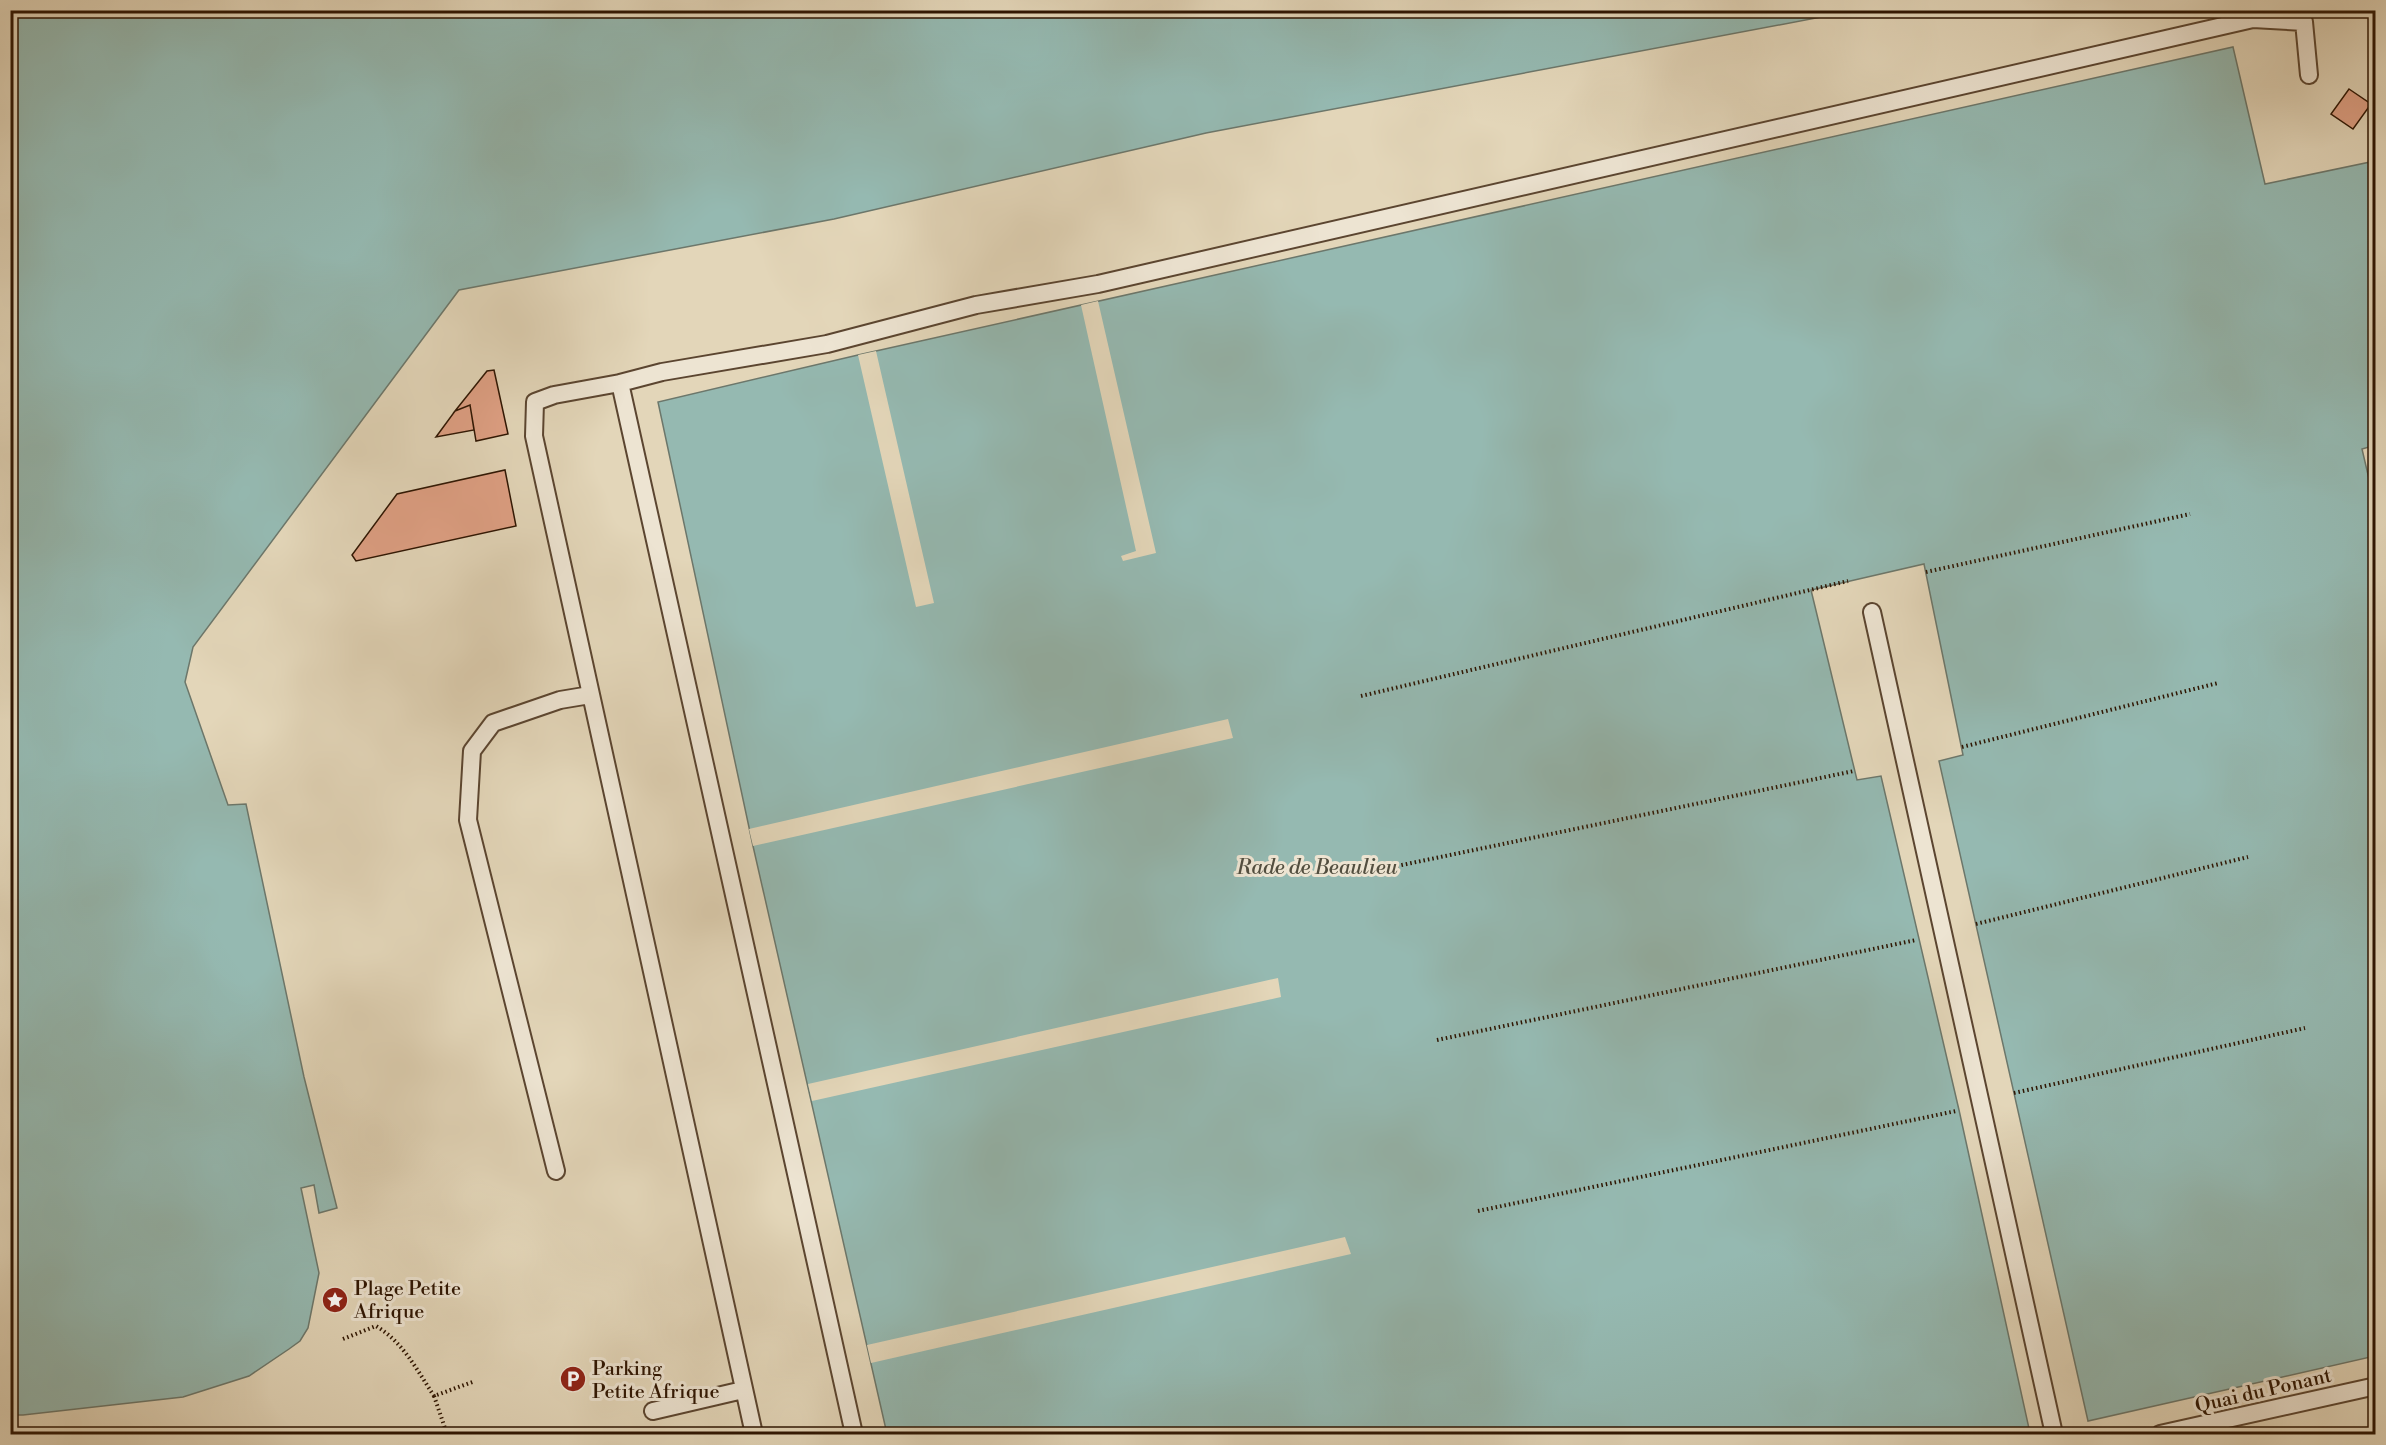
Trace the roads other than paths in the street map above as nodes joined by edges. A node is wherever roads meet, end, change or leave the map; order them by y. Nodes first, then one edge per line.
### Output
1 (2309, 75) dead end
2 (620, 383) junction
3 (1872, 612) dead end
4 (590, 695) junction
5 (556, 1171) dead end
6 (2376, 1386) edge
7 (743, 1390) junction
8 (653, 1412) dead end
9 (754, 1434) edge
10 (854, 1434) edge
11 (2054, 1434) edge
12 (2160, 1434) edge

1 - 2 lane
2 - 4 lane
2 - 10 lane
3 - 11 lane
4 - 5 lane
4 - 7 lane
6 - 12 lane, Quai du Ponant
7 - 8 lane
7 - 9 lane

